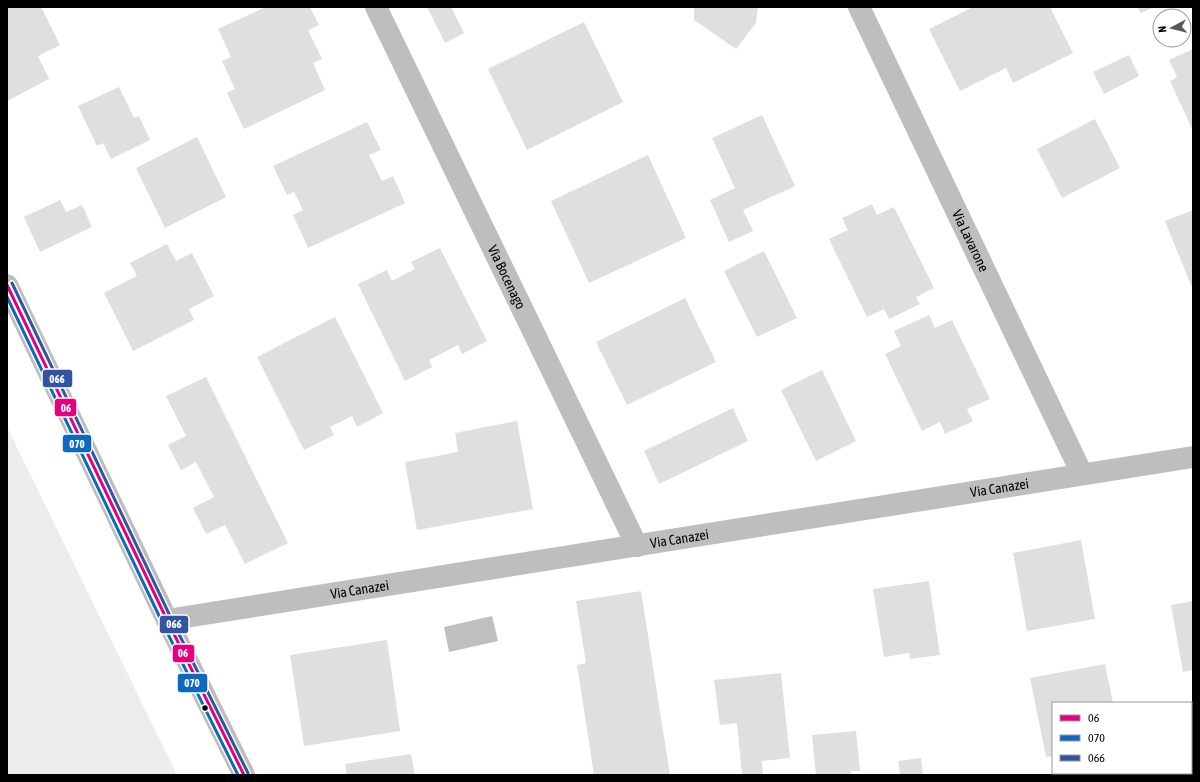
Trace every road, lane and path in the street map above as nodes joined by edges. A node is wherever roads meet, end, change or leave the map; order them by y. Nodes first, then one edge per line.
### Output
1 (376, 7) edge
2 (859, 7) edge
3 (7, 285) edge
4 (1193, 457) edge
5 (1082, 474) junction
6 (637, 546) junction
7 (167, 620) junction
8 (244, 775) edge

1 - 6 street, Via Bocenago
2 - 5 street, Via Lavarone
3 - 7 street
4 - 5 street, Via Canazei
5 - 6 street, Via Canazei
6 - 7 street, Via Canazei
7 - 8 street

